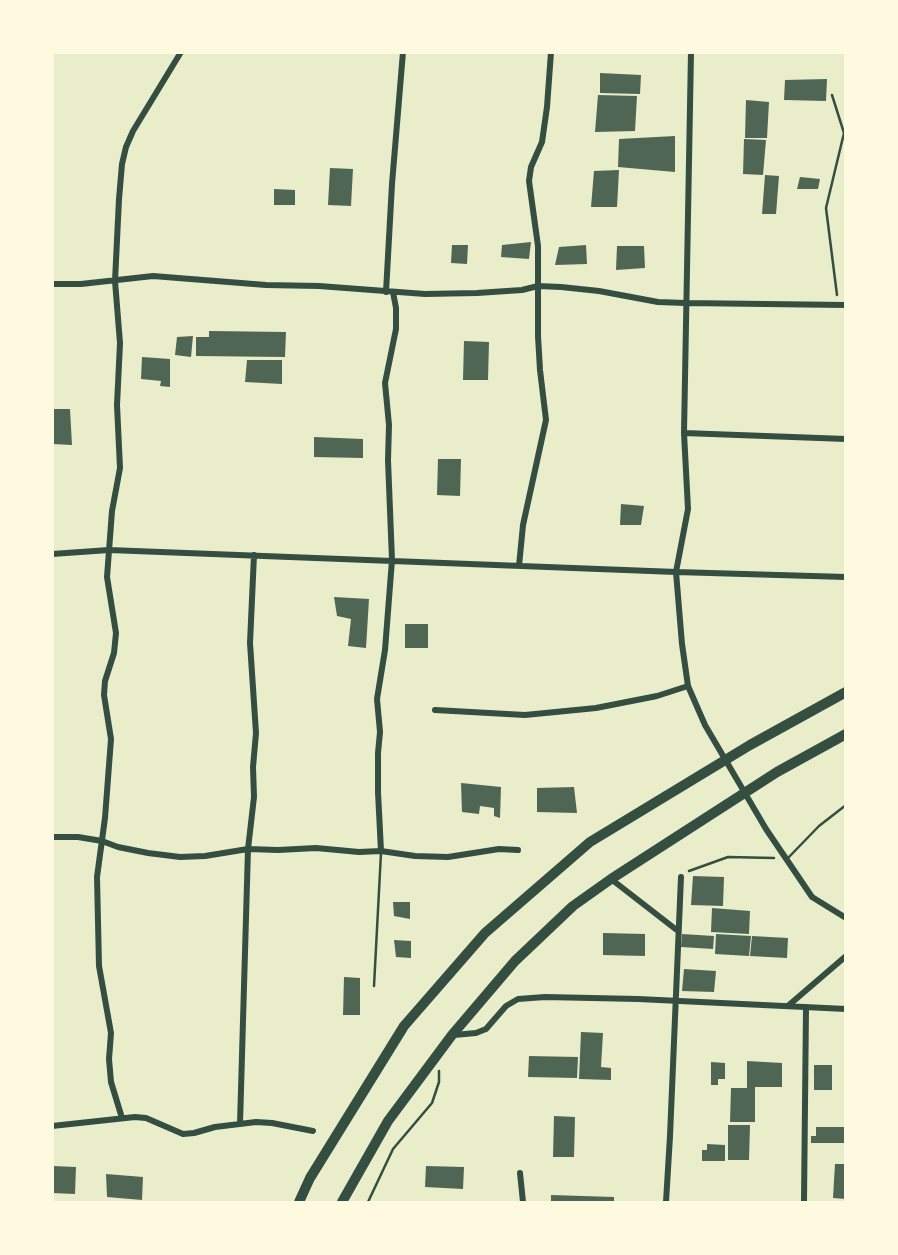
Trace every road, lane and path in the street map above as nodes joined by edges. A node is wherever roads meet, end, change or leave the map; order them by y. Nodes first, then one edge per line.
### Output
1 (180, 52) edge
2 (403, 52) edge
3 (551, 52) edge
4 (691, 52) edge
5 (832, 95) dead end
6 (115, 281) junction
7 (52, 284) edge
8 (538, 286) junction
9 (389, 292) junction
10 (685, 303) junction
11 (842, 305) edge
12 (684, 432) junction
13 (845, 439) edge
14 (109, 550) junction
15 (52, 554) edge
16 (254, 555) junction
17 (392, 561) junction
18 (519, 566) junction
19 (676, 572) junction
20 (845, 578) edge
21 (688, 686) junction
22 (845, 692) edge
23 (435, 710) dead end
24 (845, 734) edge
25 (845, 805) edge
26 (52, 837) edge
27 (102, 841) junction
28 (248, 849) junction
29 (518, 850) dead end
30 (381, 851) junction
31 (788, 858) junction
32 (681, 877) joint
33 (611, 879) junction
34 (845, 918) edge
35 (678, 931) junction
36 (845, 956) edge
37 (374, 986) dead end
38 (674, 1000) junction
39 (789, 1006) junction
40 (806, 1007) junction
41 (845, 1009) edge
42 (452, 1035) junction
43 (431, 1064) junction
44 (122, 1118) junction
45 (240, 1124) junction
46 (52, 1126) edge
47 (313, 1131) dead end
48 (520, 1173) dead end
49 (299, 1202) edge
50 (342, 1202) edge
51 (368, 1202) edge
52 (523, 1202) edge
53 (666, 1202) edge
54 (804, 1202) edge

1 - 6 street
2 - 9 street
3 - 8 street
4 - 10 street
5 - 11 path
6 - 7 street
6 - 9 street
6 - 14 street
8 - 9 street
8 - 10 street
8 - 18 street
9 - 17 street
10 - 11 street
10 - 12 street
12 - 13 street
12 - 19 street
14 - 15 street
14 - 16 street
14 - 27 street
16 - 17 street
16 - 28 street
17 - 18 street
17 - 30 street
18 - 19 street
19 - 20 street
19 - 21 street
21 - 23 street
21 - 31 street
22 - 49 highway
24 - 33 highway
25 - 31 lane
26 - 27 street
27 - 28 street
27 - 44 street
28 - 30 street
28 - 45 street
29 - 30 street
30 - 37 lane
31 - 32 path
31 - 34 street
32 - 35 street
33 - 35 street
33 - 42 highway
35 - 38 street
36 - 39 street
38 - 39 street
38 - 42 street
38 - 53 street
39 - 40 street
40 - 41 street
40 - 54 street
42 - 43 highway
43 - 50 highway
43 - 51 path
44 - 45 street
44 - 46 street
45 - 47 street
48 - 52 street

